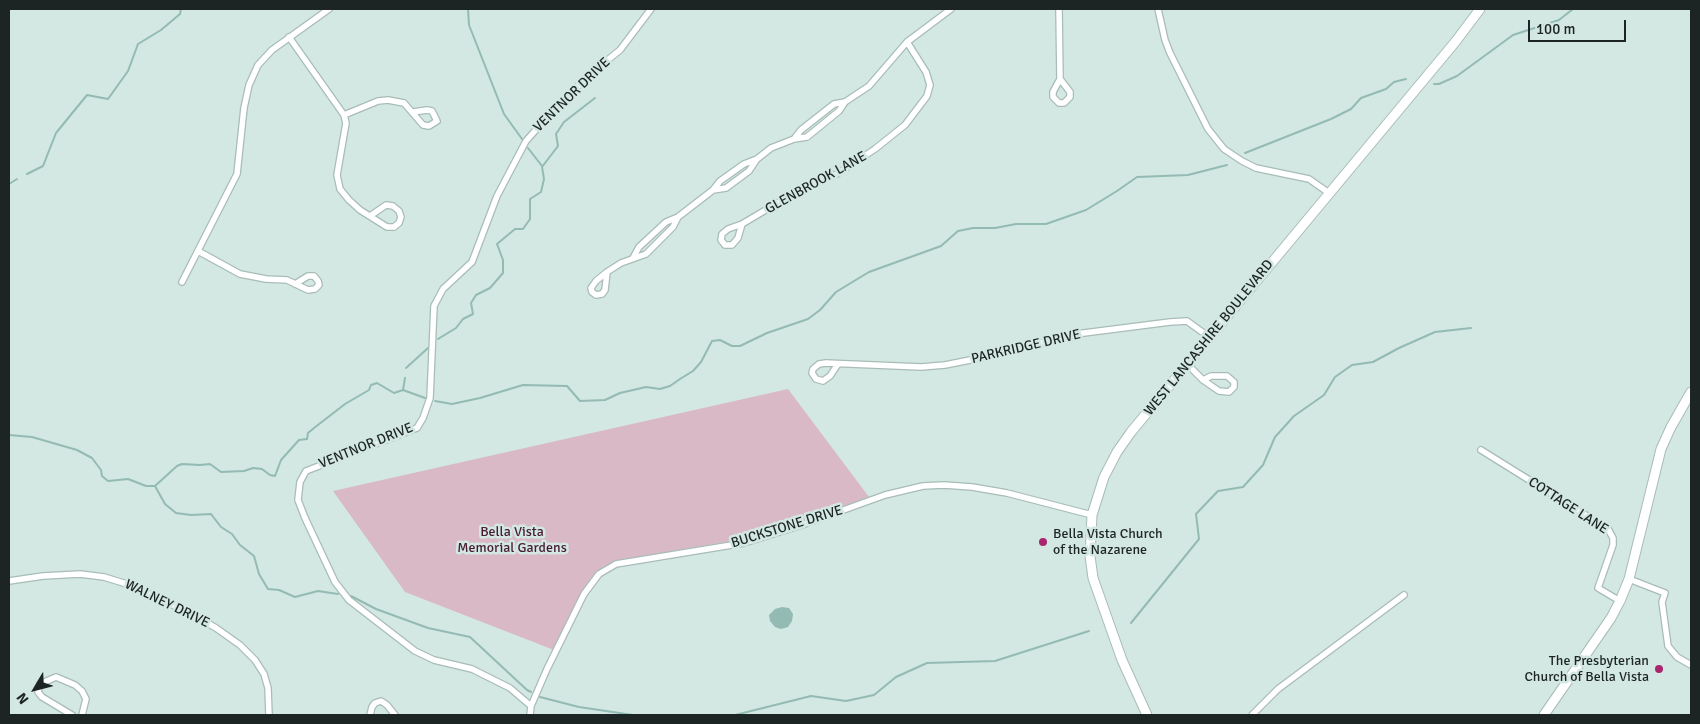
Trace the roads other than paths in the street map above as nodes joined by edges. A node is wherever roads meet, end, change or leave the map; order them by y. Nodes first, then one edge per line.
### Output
1 (329, 9) edge
2 (650, 9) edge
3 (951, 9) edge
4 (1059, 9) edge
5 (1158, 9) edge
6 (1480, 9) edge
7 (289, 37) junction
8 (907, 42) junction
9 (1060, 79) dead end
10 (413, 112) dead end
11 (344, 115) junction
12 (757, 159) junction
13 (713, 190) junction
14 (1329, 193) junction
15 (370, 216) junction
16 (678, 217) junction
17 (742, 224) dead end
18 (198, 251) junction
19 (633, 258) junction
20 (607, 272) dead end
21 (182, 282) dead end
22 (295, 284) dead end
23 (1209, 337) junction
24 (838, 364) dead end
25 (1187, 364) junction
26 (1203, 380) junction
27 (1691, 392) edge
28 (1481, 450) dead end
29 (1092, 515) junction
30 (1629, 579) junction
31 (9, 581) edge
32 (1404, 595) dead end
33 (1620, 600) junction
34 (1691, 665) edge
35 (531, 706) junction
36 (72, 715) edge
37 (82, 715) edge
38 (269, 715) edge
39 (370, 715) edge
40 (395, 715) edge
41 (530, 715) edge
42 (1147, 715) edge
43 (1252, 715) edge
44 (1544, 715) edge

1 - 7 street
2 - 35 street, VENTNOR DRIVE
3 - 8 street
4 - 9 street
5 - 14 street
6 - 14 main road, WEST LANCASHIRE BOULEVARD
7 - 11 street
7 - 18 street
8 - 12 street
8 - 17 street, GLENBROOK LANE
10 - 11 street
11 - 15 street
12 - 13 street
12 - 13 street
13 - 16 street
14 - 23 main road, WEST LANCASHIRE BOULEVARD
15 - 15 street
16 - 19 street
16 - 19 street
18 - 21 street
18 - 22 street
19 - 20 street
23 - 24 street, PARKRIDGE DRIVE
23 - 25 main road, WEST LANCASHIRE BOULEVARD
25 - 26 street
25 - 29 main road, WEST LANCASHIRE BOULEVARD
26 - 26 street
27 - 30 main road
28 - 33 street, COTTAGE LANE
29 - 35 street, BUCKSTONE DRIVE
29 - 42 main road, WEST LANCASHIRE BOULEVARD
30 - 33 main road
30 - 34 street
31 - 38 street, WALNEY DRIVE
32 - 43 street
33 - 44 main road
35 - 41 street
36 - 37 street
39 - 40 street

